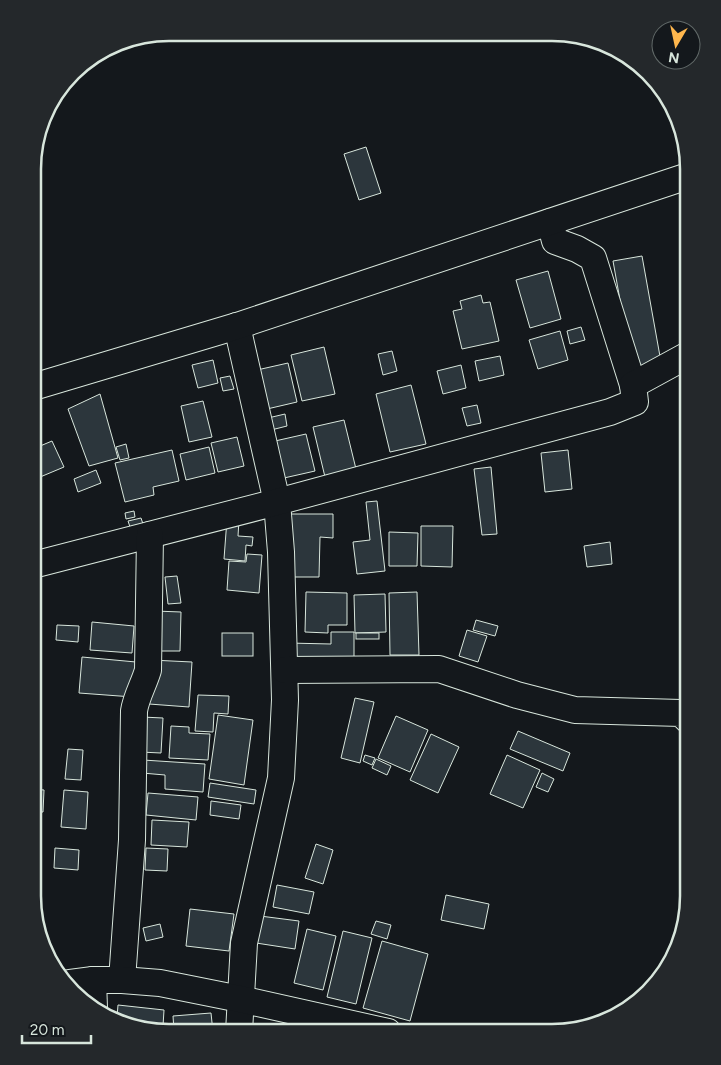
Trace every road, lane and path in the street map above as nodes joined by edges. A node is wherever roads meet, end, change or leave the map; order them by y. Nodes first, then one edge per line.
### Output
1 (680, 179) edge
2 (550, 222) junction
3 (237, 326) junction
4 (680, 360) edge
5 (41, 385) edge
6 (633, 385) junction
7 (277, 502) junction
8 (150, 535) junction
9 (41, 563) edge
10 (285, 670) junction
11 (679, 713) edge
12 (122, 980) junction
13 (81, 982) edge
14 (240, 999) junction
15 (239, 1024) edge
16 (348, 1024) edge

1 - 2 street
2 - 3 street
2 - 6 street
3 - 5 street
3 - 7 street
4 - 6 street
6 - 7 street
7 - 8 street
7 - 10 street
8 - 9 street
8 - 12 street
10 - 11 street
10 - 14 street
12 - 13 street
12 - 14 street
14 - 15 street
14 - 16 street

